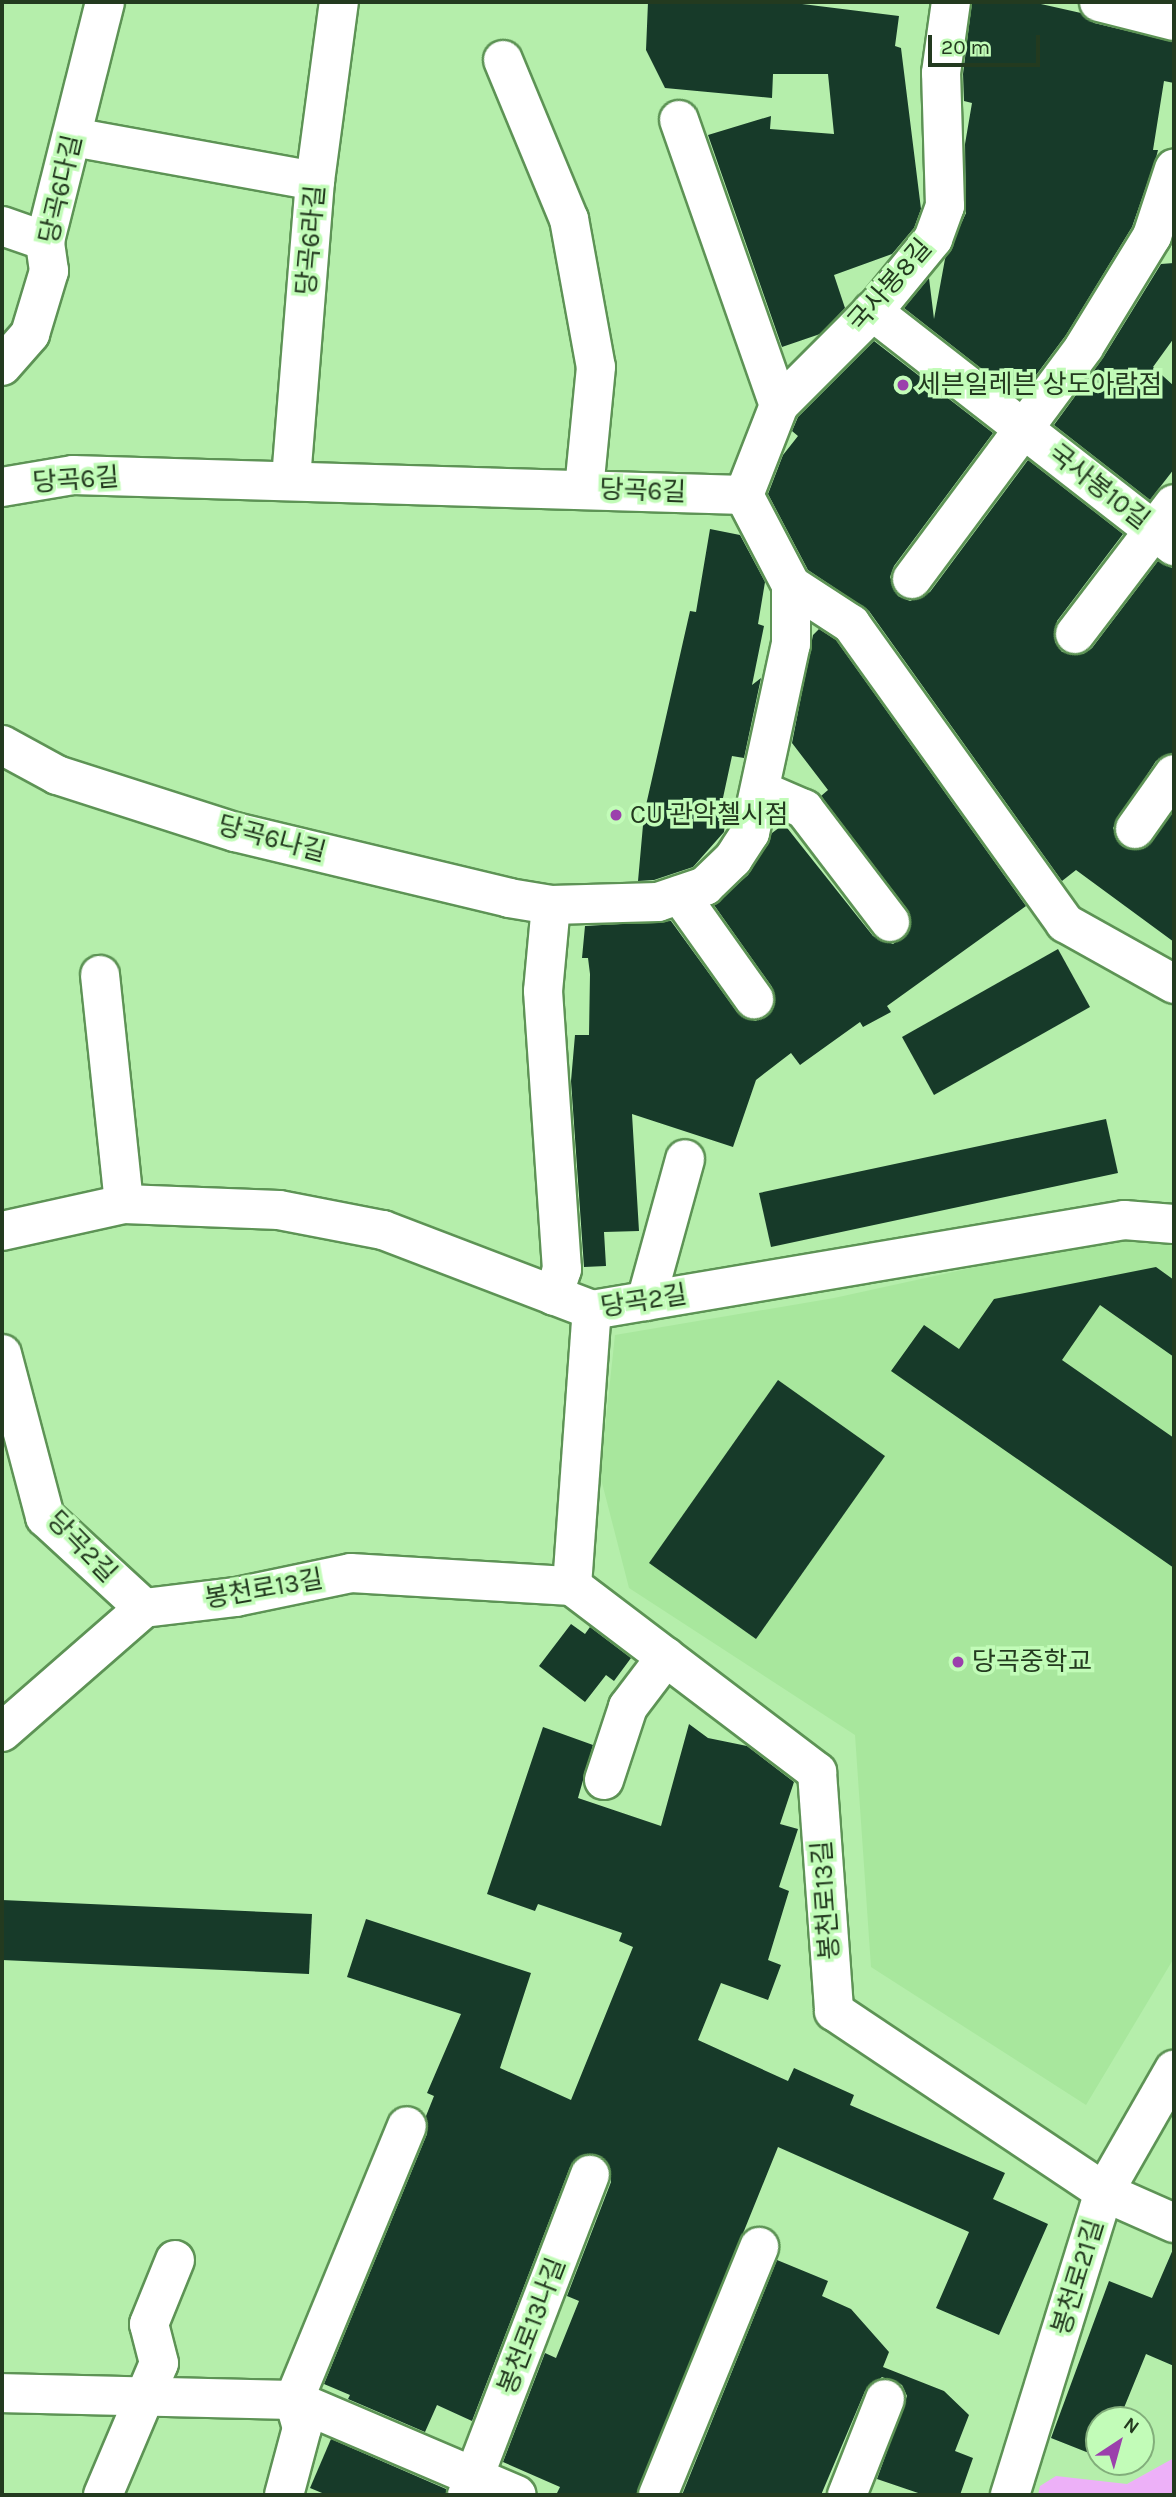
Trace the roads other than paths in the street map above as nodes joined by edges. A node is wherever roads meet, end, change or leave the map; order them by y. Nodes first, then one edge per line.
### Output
1 (105, 2) edge
2 (339, 2) edge
3 (951, 2) edge
4 (1099, 2) edge
5 (1174, 21) edge
6 (503, 60) dead end
7 (679, 120) dead end
8 (73, 137) junction
9 (1174, 169) edge
10 (315, 181) junction
11 (2, 226) edge
12 (45, 241) junction
13 (872, 311) junction
14 (2, 366) edge
15 (779, 405) junction
16 (1023, 429) junction
17 (291, 479) junction
18 (2, 486) edge
19 (584, 489) junction
20 (744, 495) junction
21 (1168, 527) edge
22 (912, 579) dead end
23 (791, 585) junction
24 (1075, 634) dead end
25 (2, 745) edge
26 (1174, 774) edge
27 (762, 791) junction
28 (1135, 829) dead end
29 (680, 895) junction
30 (551, 905) junction
31 (890, 922) dead end
32 (100, 975) dead end
33 (1174, 984) edge
34 (754, 999) dead end
35 (685, 1159) dead end
36 (124, 1204) junction
37 (1174, 1224) edge
38 (2, 1231) edge
39 (553, 1296) junction
40 (646, 1301) junction
41 (592, 1310) junction
42 (2, 1354) edge
43 (572, 1586) junction
44 (144, 1608) junction
45 (666, 1657) junction
46 (2, 1732) edge
47 (604, 1780) dead end
48 (1174, 2070) edge
49 (407, 2126) dead end
50 (590, 2175) dead end
51 (1104, 2192) junction
52 (1174, 2223) edge
53 (759, 2247) dead end
54 (175, 2260) dead end
55 (2, 2393) edge
56 (144, 2396) junction
57 (885, 2399) dead end
58 (294, 2400) junction
59 (471, 2486) edge
60 (103, 2495) edge
61 (284, 2495) edge
62 (517, 2495) edge
63 (658, 2495) edge
64 (847, 2495) edge
65 (1010, 2495) edge

1 - 8 street, 당곡6다길
2 - 10 street, 당곡6라길
3 - 13 street, 국사봉8길
4 - 5 street
6 - 19 street
7 - 15 street
8 - 10 street
8 - 12 street, 당곡6다길
9 - 16 street, 국사봉10길
10 - 17 street, 당곡6라길
11 - 12 street
12 - 14 street, 당곡6다길
13 - 15 street, 국사봉8길
13 - 16 street, 국사봉10길
15 - 20 street, 국사봉8길
16 - 21 street, 국사봉10길
16 - 22 street, 국사봉10길
17 - 18 street, 당곡6길
17 - 19 street, 당곡6길
19 - 20 street, 당곡6길
20 - 23 street
21 - 24 street
23 - 27 street, 당곡6나길
23 - 33 street
25 - 30 street, 당곡6나길
26 - 28 street
27 - 29 street, 당곡6나길
27 - 31 street
29 - 30 street, 당곡6나길
29 - 34 street
30 - 39 street
32 - 36 street
35 - 40 street
36 - 38 street, 당곡2길
36 - 39 street, 당곡2길
37 - 40 street, 당곡2길
39 - 41 street, 당곡2길
40 - 41 street, 당곡2길
41 - 43 street
42 - 44 street, 당곡2길
43 - 44 street, 봉천로13길
43 - 45 street, 봉천로13길
44 - 46 street
45 - 47 street
45 - 51 street, 봉천로13길
48 - 51 street, 봉천로21길
49 - 58 street
50 - 59 street, 봉천로13나길
51 - 52 street
51 - 65 street, 봉천로21길
53 - 63 street
54 - 56 street
55 - 56 street
56 - 58 street
56 - 60 street
57 - 64 street
58 - 59 street
58 - 61 street
59 - 62 street

